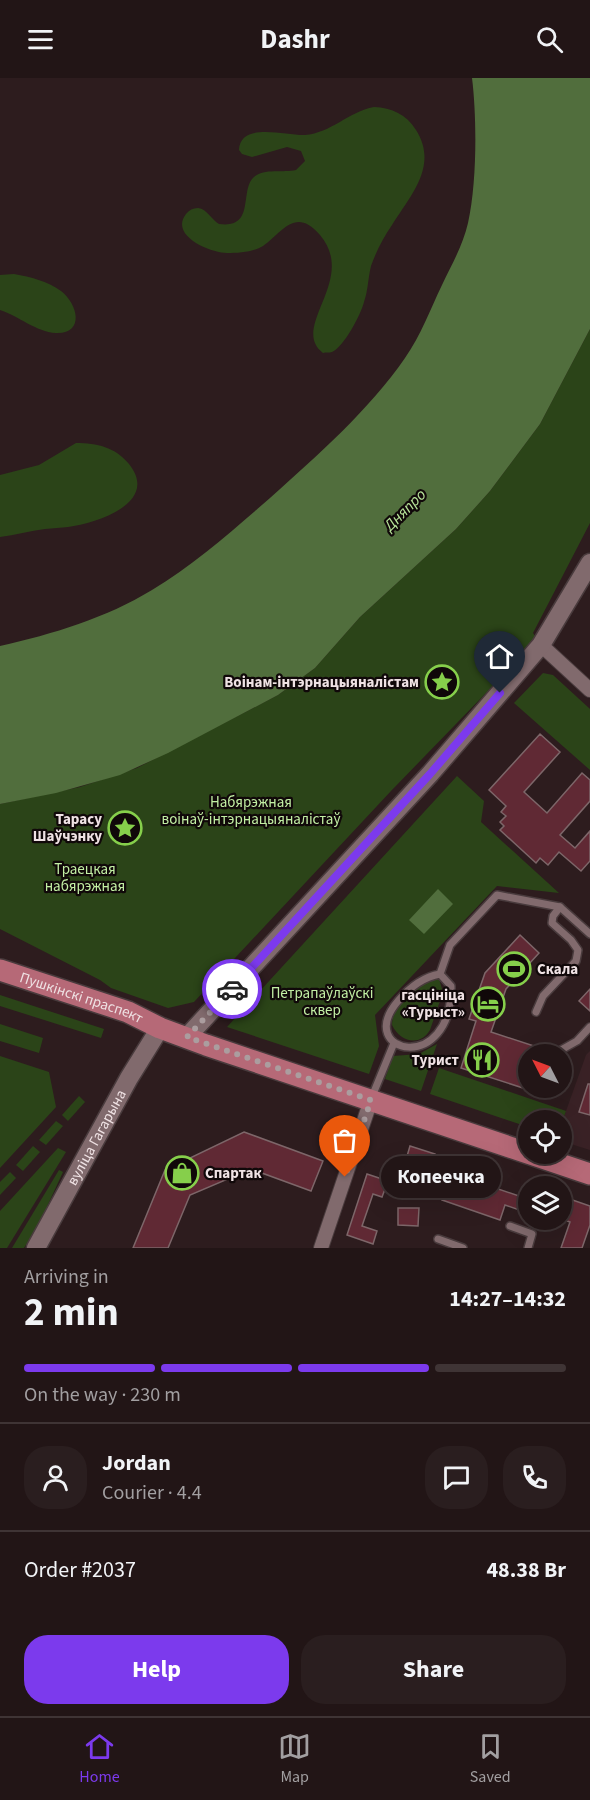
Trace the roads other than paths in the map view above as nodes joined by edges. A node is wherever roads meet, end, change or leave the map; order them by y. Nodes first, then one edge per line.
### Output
1 (590, 563) edge
2 (541, 645) junction
3 (590, 690) edge
4 (560, 907) junction
5 (590, 934) edge
6 (0, 970) edge
7 (440, 974) junction
8 (0, 985) edge
9 (536, 1011) dead end
10 (590, 1027) edge
11 (160, 1028) junction
12 (187, 1037) junction
13 (394, 1043) junction
14 (572, 1044) edge
15 (371, 1100) junction
16 (590, 1174) edge
17 (510, 1226) dead end
18 (438, 1239) dead end
19 (36, 1248) edge
20 (321, 1248) edge
21 (463, 1248) edge
22 (528, 1248) edge

1 - 2 main road
2 - 3 street
2 - 12 main road
4 - 5 lane
4 - 7 lane
4 - 9 lane
6 - 11 main road, Пушкінскі праспект
7 - 13 lane
7 - 13 lane
8 - 11 main road, Пушкінскі праспект
10 - 14 lane
11 - 12 main road, Пушкінскі праспект
11 - 19 main road, вуліца Гагарына
12 - 15 main road, Пушкінскі праспект
13 - 15 lane
15 - 16 main road, Пушкінскі праспект
15 - 20 street
17 - 22 lane
18 - 21 lane

